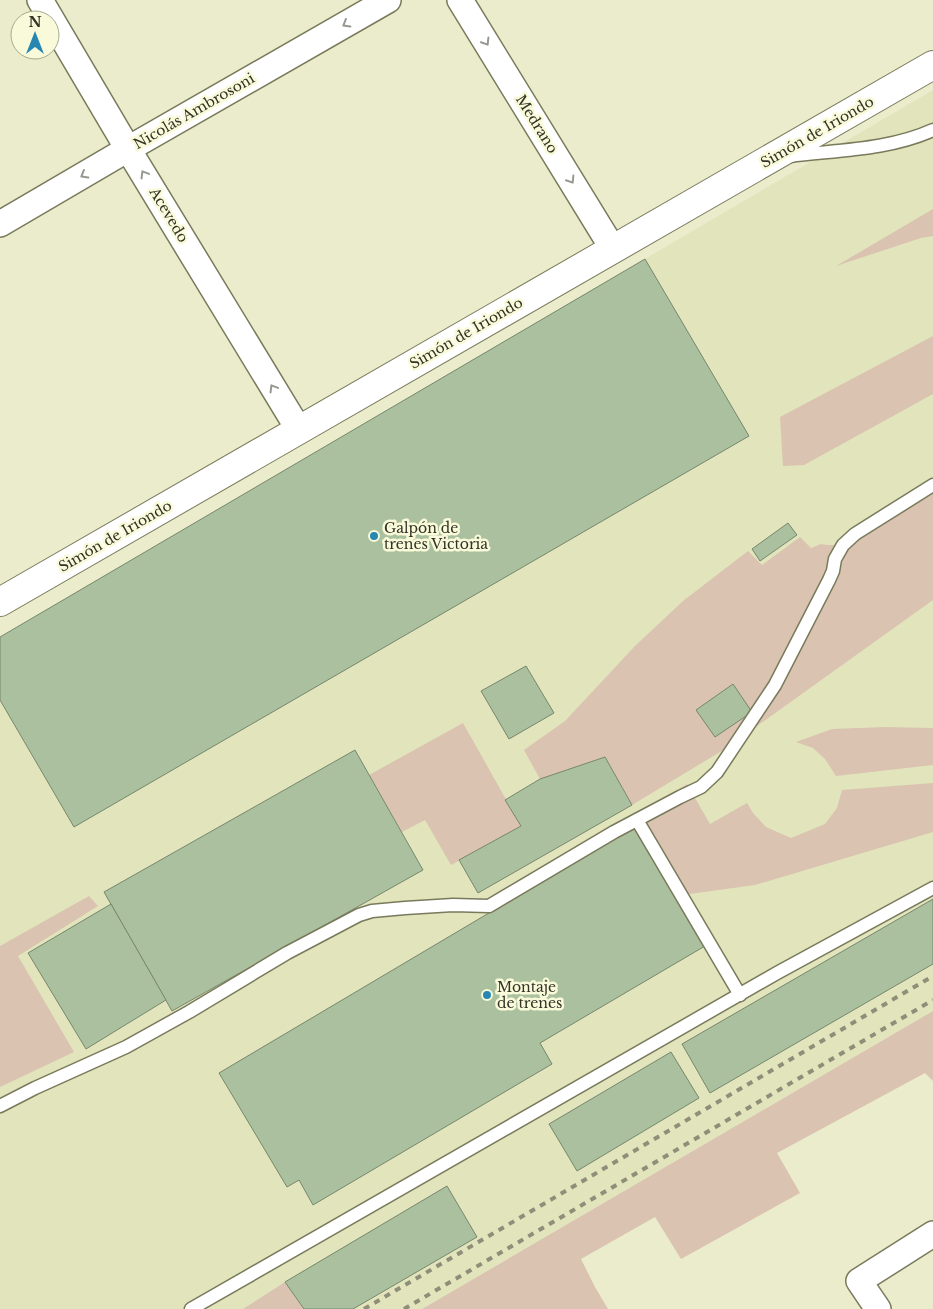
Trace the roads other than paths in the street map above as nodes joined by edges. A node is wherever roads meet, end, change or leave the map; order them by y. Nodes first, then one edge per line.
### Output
1 (40, 0) edge
2 (388, 0) edge
3 (460, 0) edge
4 (933, 66) edge
5 (933, 130) edge
6 (128, 149) junction
7 (770, 159) junction
8 (0, 224) edge
9 (613, 249) junction
10 (299, 430) junction
11 (933, 485) edge
12 (0, 602) edge
13 (637, 820) junction
14 (933, 888) edge
15 (740, 994) junction
16 (0, 1106) edge
17 (933, 1234) edge
18 (190, 1309) edge
19 (878, 1309) edge

1 - 6 street, Acevedo
2 -> 6 street, Nicolás Ambrosoni
3 -> 9 street, Medrano
4 - 7 street, Simón de Iriondo
5 - 7 lane
6 -> 8 street, Nicolás Ambrosoni
10 -> 6 street, Acevedo
7 - 9 street, Simón de Iriondo
9 - 10 street, Simón de Iriondo
10 - 12 street, Simón de Iriondo
11 - 13 lane
13 - 15 lane
13 - 16 lane
14 - 15 lane
15 - 18 lane
17 - 19 street

